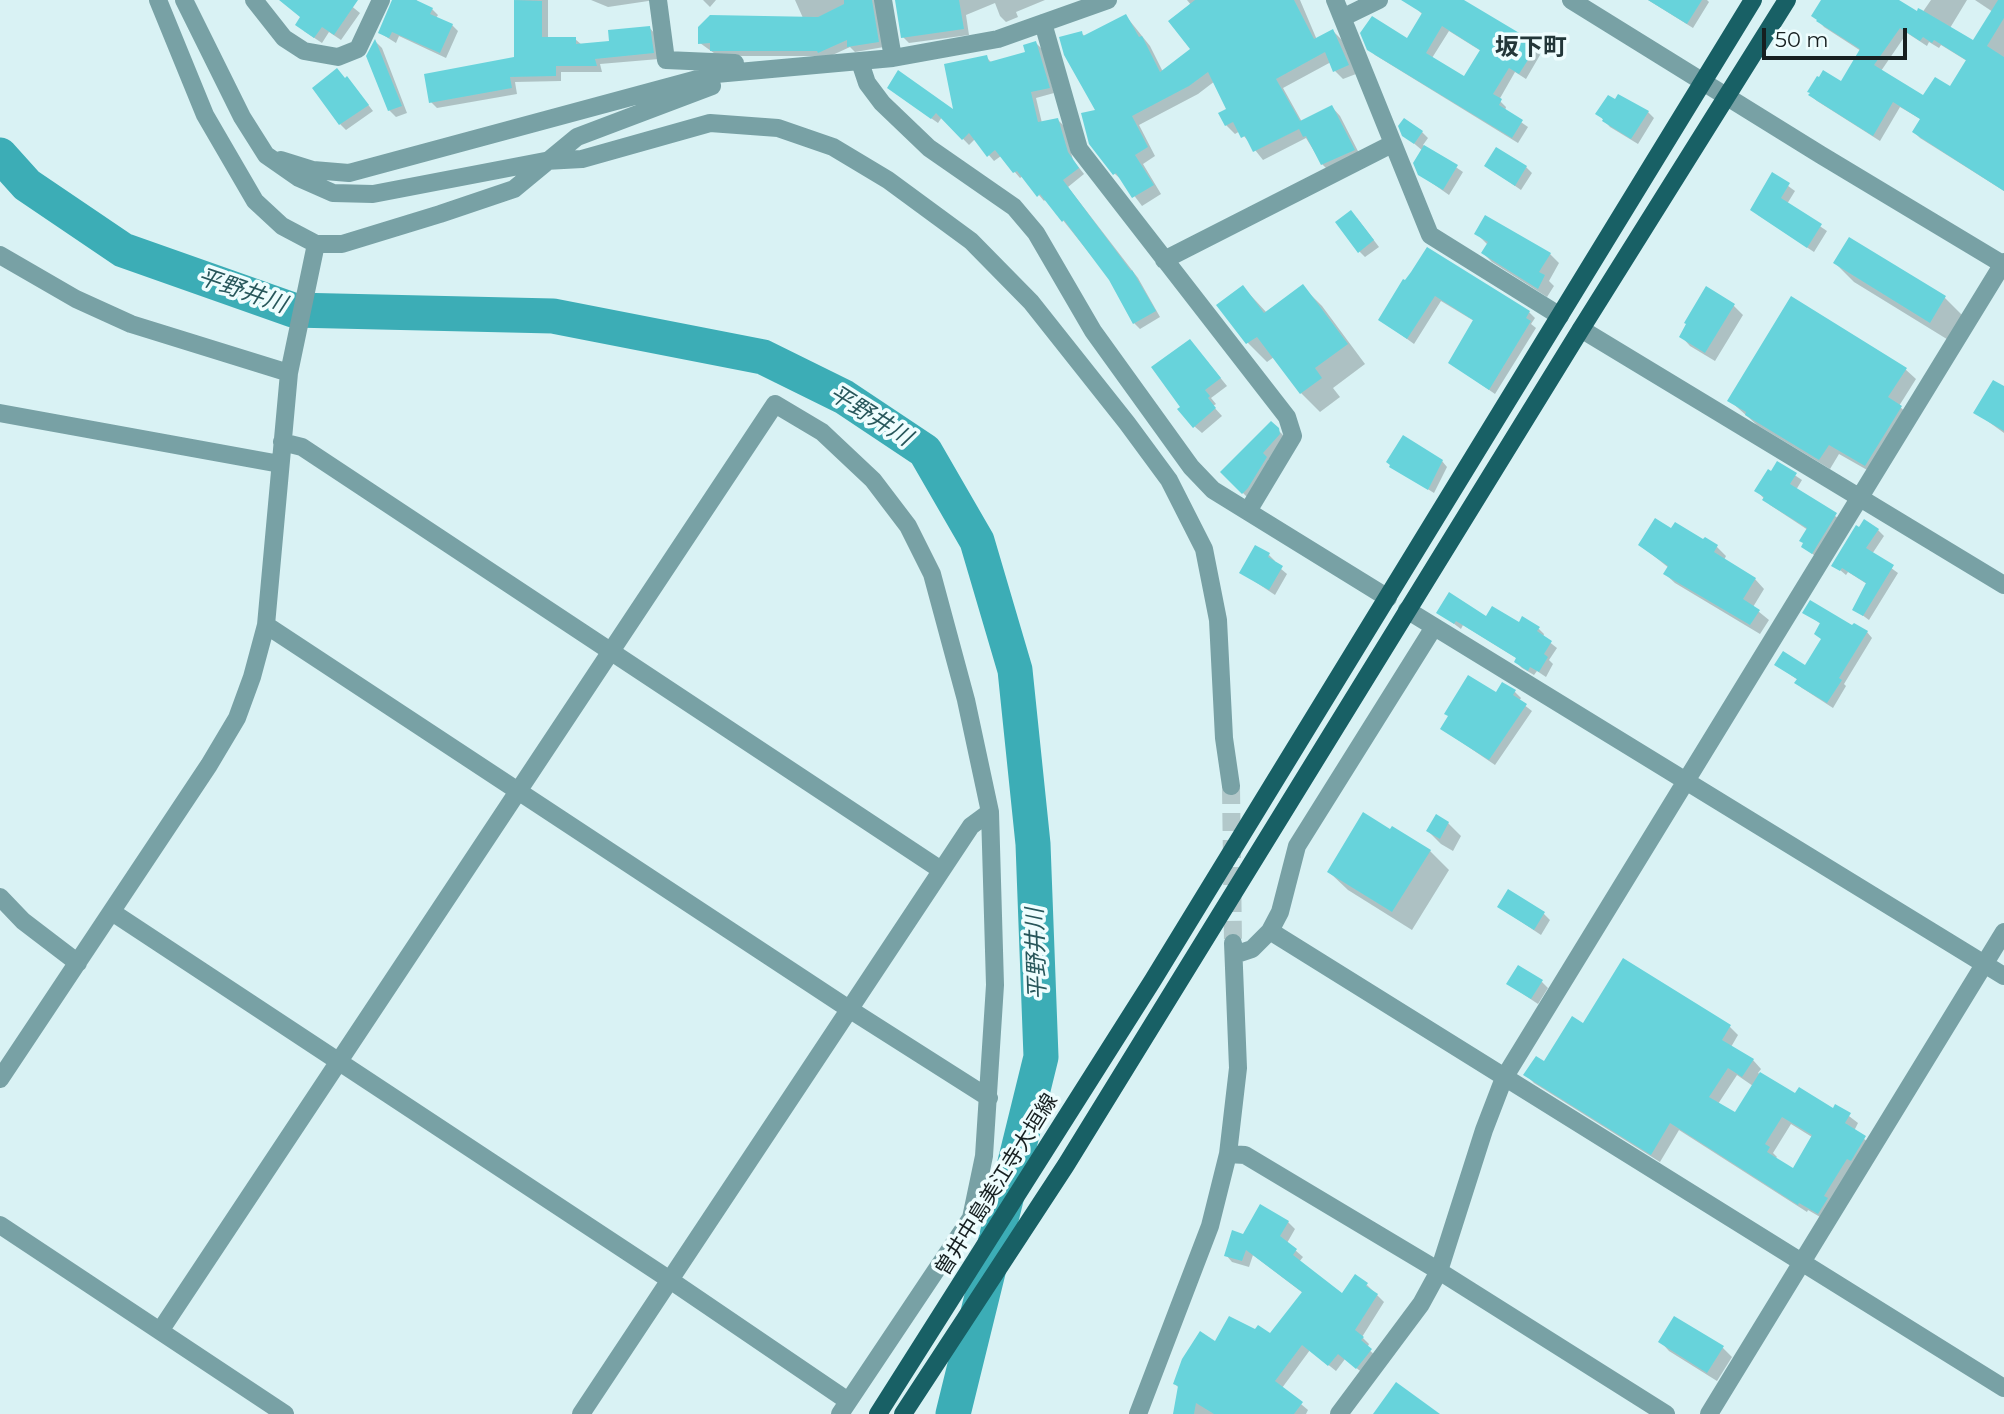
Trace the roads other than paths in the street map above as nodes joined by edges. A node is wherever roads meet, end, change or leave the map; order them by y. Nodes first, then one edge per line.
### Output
1 (158, 0) edge
2 (184, 0) edge
3 (254, 0) edge
4 (381, 0) edge
5 (658, 0) edge
6 (883, 0) edge
7 (1108, 0) edge
8 (1335, 0) edge
9 (1378, 0) edge
10 (1571, 0) edge
11 (1753, 0) edge
12 (1787, 0) edge
13 (1344, 17) junction
14 (1043, 23) junction
15 (893, 58) junction
16 (860, 62) junction
17 (752, 70) junction
18 (1704, 81) junction
19 (1729, 96) junction
20 (1391, 144) junction
21 (266, 155) junction
22 (545, 161) junction
23 (315, 250) junction
24 (0, 255) edge
25 (1164, 260) junction
26 (2004, 263) edge
27 (1560, 316) junction
28 (1581, 329) junction
29 (290, 368) junction
30 (0, 413) edge
31 (282, 442) junction
32 (280, 464) junction
33 (1861, 497) junction
34 (1248, 511) junction
35 (2004, 585) edge
36 (1388, 598) junction
37 (1407, 610) junction
38 (266, 625) junction
39 (1434, 627) junction
40 (611, 653) junction
41 (1685, 781) junction
42 (1231, 786) tunnel mouth
43 (519, 792) junction
44 (990, 812) junction
45 (941, 870) junction
46 (0, 897) edge
47 (112, 912) junction
48 (1270, 931) junction
49 (2004, 932) edge
50 (78, 963) junction
51 (1984, 964) junction
52 (2004, 976) edge
53 (849, 1009) junction
54 (339, 1060) junction
55 (1504, 1078) junction
56 (0, 1079) edge
57 (989, 1098) junction
58 (1228, 1154) junction
59 (0, 1226) edge
60 (1801, 1263) junction
61 (1439, 1270) junction
62 (670, 1280) junction
63 (160, 1331) junction
64 (2004, 1388) edge
65 (844, 1407) edge
66 (285, 1414) edge
67 (581, 1414) edge
68 (878, 1414) edge
69 (903, 1414) edge
70 (1138, 1414) edge
71 (1339, 1414) edge
72 (1666, 1414) edge
73 (1709, 1414) edge

1 - 23 street
2 - 21 street
3 - 4 street
5 - 17 street
6 - 15 street
7 - 14 street
8 - 13 street
9 - 13 street
10 - 18 street
11 - 18 main road, 曽井中島美江寺大垣線
12 - 19 main road
13 - 20 street
14 - 15 street
14 - 25 street
15 - 16 street
16 - 17 street
16 - 34 street
17 - 21 street
17 - 22 street
18 - 19 street
18 - 27 main road, 曽井中島美江寺大垣線
19 - 26 street
19 - 28 main road
20 - 25 street
20 - 27 street
21 - 22 street
22 - 23 street
22 - 42 street
23 - 29 street
24 - 29 street
25 - 34 street
26 - 33 street
27 - 36 main road, 曽井中島美江寺大垣線
28 - 33 street
28 - 37 main road
29 - 31 street
30 - 32 street
31 - 32 street
31 - 40 street
32 - 38 street
33 - 35 street
33 - 41 street
34 - 36 street
36 - 68 main road, 曽井中島美江寺大垣線
37 - 39 street
37 - 69 main road
38 - 43 street
38 - 47 street
39 - 41 street
39 - 48 street
40 - 43 street
40 - 44 street
40 - 45 street
41 - 51 street
41 - 55 street
43 - 53 street
43 - 54 street
44 - 45 street
44 - 57 street
45 - 53 street
46 - 50 street
47 - 50 street
47 - 54 street
48 - 55 street
48 - 58 street
49 - 51 street
50 - 56 street
51 - 52 street
51 - 60 street
53 - 57 street
53 - 62 street
54 - 62 street
54 - 63 street
55 - 60 street
55 - 61 street
57 - 65 street
58 - 61 street
58 - 70 street
59 - 63 street
60 - 64 street
60 - 73 street
61 - 71 street
61 - 72 street
62 - 65 street
62 - 67 street
63 - 66 street

